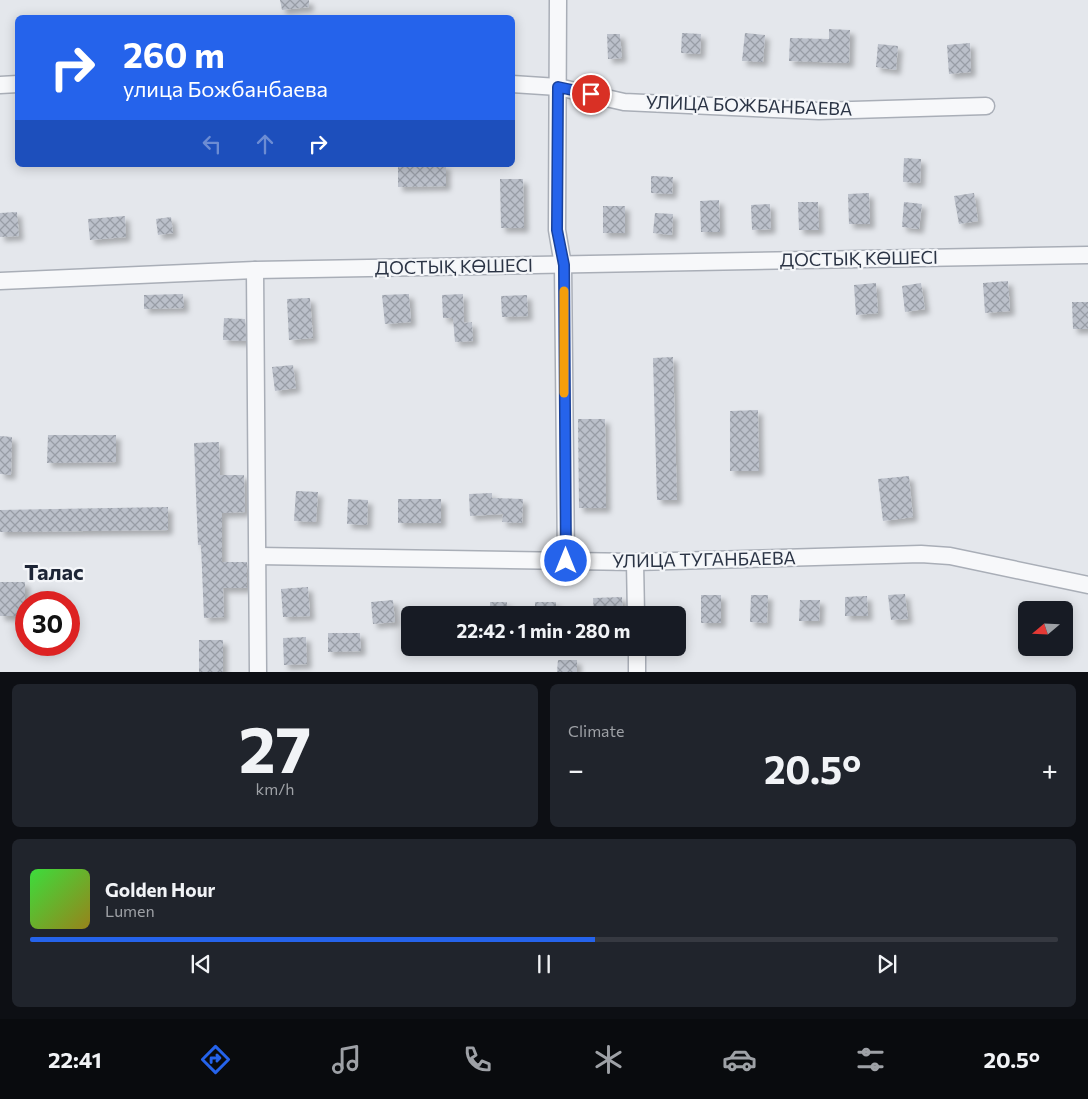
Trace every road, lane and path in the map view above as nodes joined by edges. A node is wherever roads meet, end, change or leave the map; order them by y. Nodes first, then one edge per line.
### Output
1 (558, 0) edge
2 (15, 84) edge
3 (515, 84) edge
4 (0, 85) edge
5 (558, 87) junction
6 (986, 106) dead end
7 (1088, 255) edge
8 (564, 265) junction
9 (255, 270) junction
10 (0, 281) edge
11 (258, 556) junction
12 (566, 561) junction
13 (635, 562) junction
14 (1088, 585) edge
15 (636, 606) edge
16 (637, 656) edge
17 (258, 672) edge
18 (637, 672) edge

1 - 5 street
2 - 4 street
3 - 5 street, УЛИЦА БОЖБАНБАЕВА
5 - 6 street, УЛИЦА БОЖБАНБАЕВА
5 - 8 street
7 - 8 street, ДОСТЫҚ КӨШЕСІ
8 - 9 street, ДОСТЫҚ КӨШЕСІ
8 - 12 street
9 - 10 street, ДОСТЫҚ КӨШЕСІ
9 - 11 street
11 - 12 street, УЛИЦА ТУГАНБАЕВА
11 - 17 street
12 - 13 street, УЛИЦА ТУГАНБАЕВА
13 - 14 street, УЛИЦА ТУГАНБАЕВА
13 - 15 street
16 - 18 street

